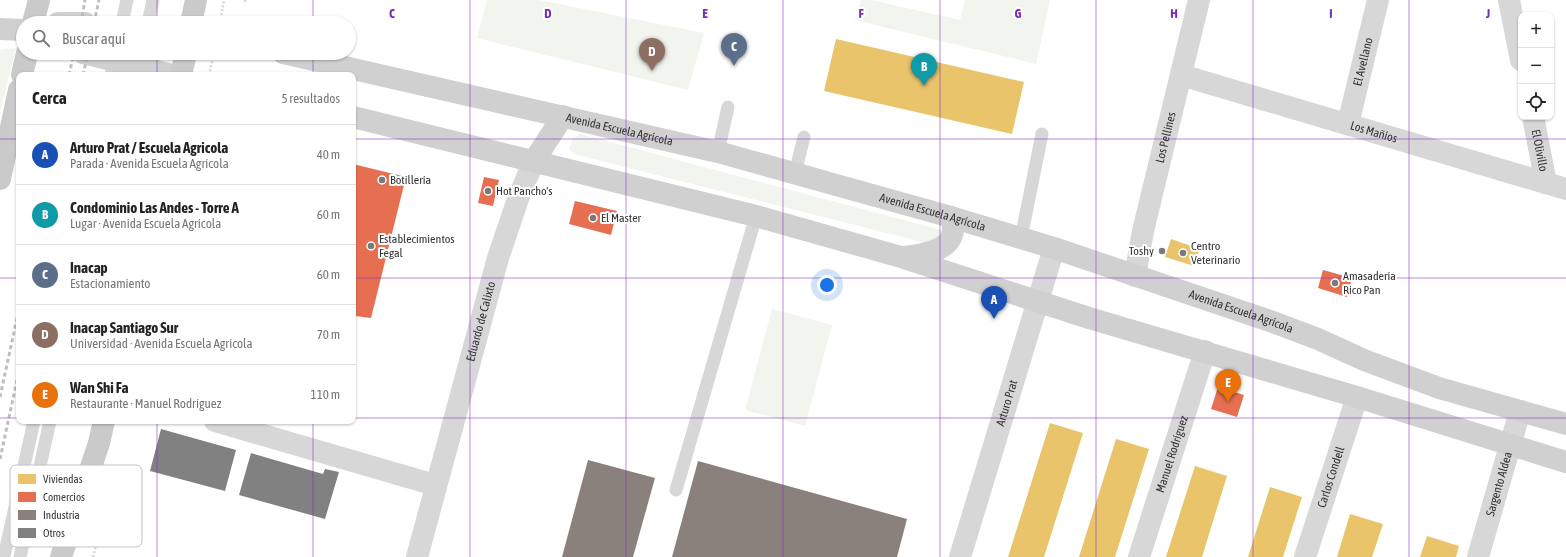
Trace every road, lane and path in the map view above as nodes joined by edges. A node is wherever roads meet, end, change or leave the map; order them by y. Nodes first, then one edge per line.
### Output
1 (39, 0) edge
2 (127, 0) edge
3 (153, 0) edge
4 (196, 0) edge
5 (224, 0) edge
6 (1199, 0) edge
7 (1378, 0) edge
8 (1509, 0) edge
9 (35, 16) edge
10 (124, 16) edge
11 (150, 16) edge
12 (193, 16) edge
13 (221, 16) edge
14 (0, 29) edge
15 (16, 30) edge
16 (1519, 48) edge
17 (25, 60) edge
18 (104, 60) edge
19 (184, 60) edge
20 (212, 60) edge
21 (314, 60) edge
22 (114, 63) edge
23 (139, 65) edge
24 (23, 72) edge
25 (162, 72) edge
26 (182, 72) edge
27 (210, 72) edge
28 (1181, 75) junction
29 (16, 104) edge
30 (728, 107) dead end
31 (563, 116) junction
32 (356, 118) edge
33 (1534, 120) edge
34 (1348, 124) junction
35 (1042, 134) dead end
36 (804, 137) dead end
37 (718, 152) junction
38 (534, 161) junction
39 (794, 172) junction
40 (0, 179) edge
41 (1556, 186) edge
42 (756, 216) junction
43 (951, 217) junction
44 (1020, 238) junction
45 (1054, 248) junction
46 (901, 257) junction
47 (1135, 276) junction
48 (1037, 301) junction
49 (1205, 351) junction
50 (1358, 397) junction
51 (1520, 411) junction
52 (33, 424) edge
53 (49, 424) edge
54 (103, 424) edge
55 (225, 424) edge
56 (1566, 424) edge
57 (1510, 445) junction
58 (1566, 462) edge
59 (24, 465) edge
60 (40, 465) edge
61 (91, 465) edge
62 (435, 485) junction
63 (676, 490) dead end
64 (10, 530) edge
65 (22, 547) edge
66 (64, 547) edge
67 (4, 557) edge
68 (20, 557) edge
69 (61, 557) edge
70 (417, 557) edge
71 (960, 557) edge
72 (1139, 557) edge
73 (1304, 557) edge
74 (1478, 557) edge

1 - 9 main road
2 - 10 lane
3 - 11 lane
4 - 12 main road
5 - 13 path
6 - 28 street, Los Pellines
7 - 34 street, El Avellano
8 - 16 street
14 - 15 main road
17 - 24 main road
18 - 22 main road
19 - 26 main road
20 - 27 path
21 - 31 main road, Avenida Escuela Agrícola
22 - 23 main road
23 - 25 main road
28 - 34 street, Los Mañíos
28 - 47 street, Los Pellines
29 - 40 main road
30 - 37 lane
31 - 37 main road, Avenida Escuela Agrícola
31 - 38 main road
32 - 38 main road
33 - 41 street, El Olivillo
34 - 41 street, Los Mañíos
35 - 44 lane
36 - 39 lane
37 - 39 main road, Avenida Escuela Agrícola
38 - 42 main road
38 - 62 street, Eduardo de Calixto
39 - 43 main road, Avenida Escuela Agrícola
42 - 46 main road
42 - 63 lane
43 - 44 main road, Avenida Escuela Agrícola
43 - 46 main road
44 - 45 main road, Avenida Escuela Agrícola
45 - 47 main road, Avenida Escuela Agrícola
45 - 48 street, Arturo Prat
46 - 48 main road
47 - 51 main road, Avenida Escuela Agrícola
48 - 49 main road
48 - 71 street, Arturo Prat
49 - 50 main road
49 - 72 street, Manuel Rodríguez
50 - 57 main road
50 - 73 street, Carlos Condell
51 - 56 main road, Avenida Escuela Agrícola
51 - 57 street, Sargento Aldea
52 - 59 lane
53 - 60 lane
54 - 61 main road
55 - 62 street
57 - 58 main road
57 - 74 street, Sargento Aldea
62 - 70 street, Eduardo de Calixto
64 - 67 lane
65 - 68 lane
66 - 69 main road

